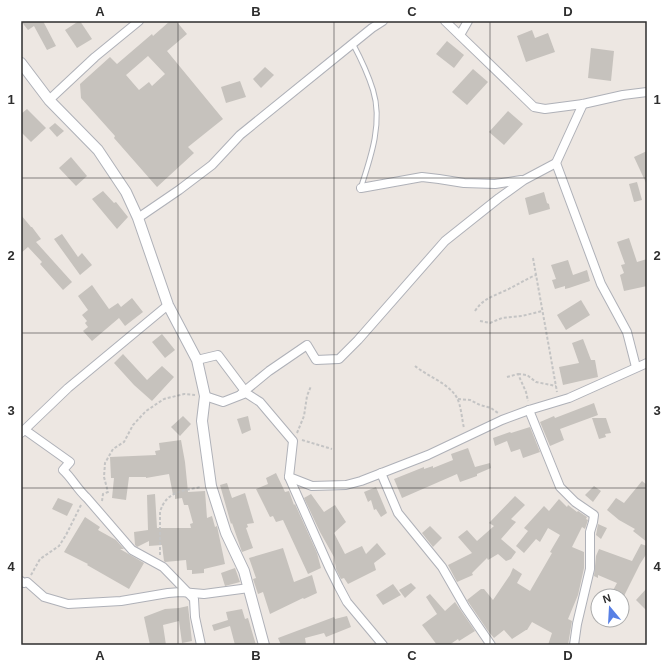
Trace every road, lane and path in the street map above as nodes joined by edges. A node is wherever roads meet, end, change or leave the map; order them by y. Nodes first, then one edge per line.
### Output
1 (139, 21) edge
2 (383, 21) edge
3 (445, 21) edge
4 (468, 21) edge
5 (460, 35) junction
6 (353, 44) junction
7 (21, 63) edge
8 (647, 92) edge
9 (49, 100) junction
10 (583, 104) junction
11 (556, 163) junction
12 (524, 180) junction
13 (361, 188) joint
14 (138, 218) junction
15 (533, 258) dead end
16 (536, 275) junction
17 (168, 305) junction
18 (475, 311) dead end
19 (542, 311) junction
20 (480, 321) dead end
21 (197, 360) junction
22 (647, 363) edge
23 (415, 366) dead end
24 (636, 367) junction
25 (518, 374) junction
26 (507, 377) dead end
27 (311, 386) dead end
28 (556, 386) junction
29 (242, 393) junction
30 (205, 396) junction
31 (458, 399) junction
32 (559, 401) junction
33 (529, 407) junction
34 (502, 420) junction
35 (23, 432) edge
36 (466, 433) dead end
37 (295, 438) dead end
38 (302, 440) dead end
39 (332, 449) dead end
40 (381, 473) junction
41 (289, 477) junction
42 (211, 484) junction
43 (86, 498) junction
44 (102, 502) dead end
45 (159, 565) junction
46 (24, 581) edge
47 (249, 588) junction
48 (188, 594) junction
49 (201, 645) edge
50 (264, 645) edge
51 (383, 645) edge
52 (491, 645) edge
53 (574, 645) edge

1 - 9 street
2 - 6 street
3 - 5 street
4 - 5 street
5 - 10 street
6 - 13 lane
6 - 14 street
7 - 9 street
8 - 10 street
9 - 14 street
10 - 11 street
11 - 12 street
11 - 24 street
12 - 13 street
12 - 29 street
14 - 17 street
15 - 16 path
16 - 18 path
16 - 19 path
17 - 21 street
17 - 35 street
19 - 20 path
19 - 28 path
21 - 29 street
21 - 30 street
22 - 24 street
23 - 31 path
24 - 32 street
25 - 26 path
25 - 28 path
25 - 33 path
27 - 37 path
28 - 32 path
29 - 30 street
29 - 41 street
30 - 42 street
30 - 44 path
31 - 34 path
31 - 36 path
32 - 33 street
33 - 34 street
33 - 53 street
34 - 40 street
35 - 43 street
38 - 39 path
40 - 41 street
40 - 52 street
41 - 51 street
42 - 45 path
42 - 47 street
43 - 45 street
43 - 46 path
45 - 48 street
46 - 48 street
47 - 48 street
47 - 50 street
48 - 49 street

